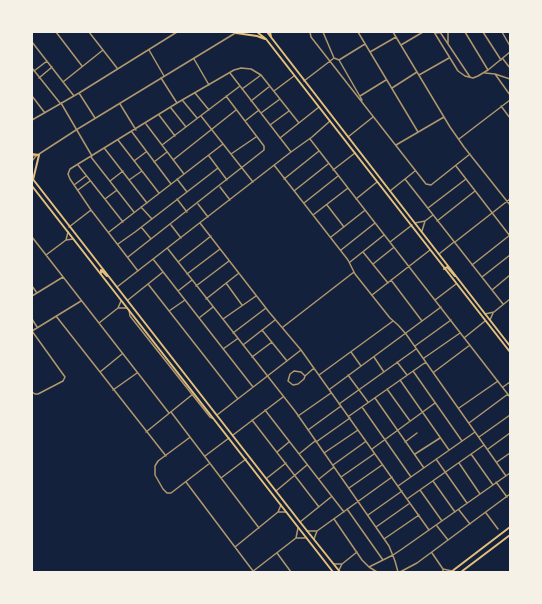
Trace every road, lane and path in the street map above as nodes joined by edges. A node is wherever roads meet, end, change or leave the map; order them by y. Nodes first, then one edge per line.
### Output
1 (56, 32) edge
2 (89, 32) edge
3 (176, 32) edge
4 (237, 32) edge
5 (257, 32) edge
6 (267, 32) edge
7 (270, 32) edge
8 (310, 32) edge
9 (322, 32) edge
10 (358, 32) edge
11 (393, 32) edge
12 (423, 32) edge
13 (434, 32) edge
14 (441, 32) edge
15 (448, 32) edge
16 (465, 32) edge
17 (483, 32) edge
18 (502, 32) edge
19 (396, 36) junction
20 (271, 38) junction
21 (266, 40) junction
22 (32, 42) edge
23 (365, 44) junction
24 (448, 44) junction
25 (401, 45) junction
26 (510, 46) edge
27 (149, 49) junction
28 (102, 50) junction
29 (370, 52) junction
30 (510, 52) edge
31 (334, 58) junction
32 (450, 58) junction
33 (193, 59) junction
34 (502, 59) junction
35 (330, 60) junction
36 (339, 60) junction
37 (47, 61) junction
38 (82, 66) junction
39 (52, 67) junction
40 (32, 68) edge
41 (510, 68) edge
42 (118, 69) junction
43 (488, 70) junction
44 (34, 71) junction
45 (417, 72) junction
46 (230, 73) junction
47 (484, 73) junction
48 (495, 74) junction
49 (261, 75) junction
50 (419, 75) junction
51 (164, 76) junction
52 (294, 76) junction
53 (470, 77) junction
54 (40, 78) junction
55 (161, 78) junction
56 (510, 79) edge
57 (386, 80) junction
58 (304, 81) junction
59 (63, 82) junction
60 (209, 85) junction
61 (240, 86) junction
62 (270, 86) junction
63 (242, 88) junction
64 (392, 88) junction
65 (274, 91) junction
66 (79, 93) junction
67 (195, 93) junction
68 (510, 95) edge
69 (32, 96) edge
70 (74, 96) junction
71 (226, 96) junction
72 (360, 96) junction
73 (280, 99) junction
74 (510, 100) edge
75 (183, 101) junction
76 (251, 101) junction
77 (61, 103) junction
78 (120, 103) junction
79 (177, 103) junction
80 (365, 106) junction
81 (501, 106) junction
82 (319, 107) junction
83 (171, 108) junction
84 (209, 110) junction
85 (237, 110) junction
86 (259, 110) junction
87 (289, 111) junction
88 (45, 113) junction
89 (261, 113) junction
90 (159, 115) junction
91 (201, 116) junction
92 (373, 117) junction
93 (444, 117) junction
94 (95, 118) junction
95 (197, 118) junction
96 (510, 118) edge
97 (32, 120) edge
98 (245, 121) junction
99 (330, 121) junction
100 (299, 123) junction
101 (146, 124) junction
102 (270, 125) junction
103 (186, 127) junction
104 (76, 130) junction
105 (136, 130) junction
106 (212, 130) junction
107 (132, 132) junction
108 (418, 132) junction
109 (175, 136) junction
110 (256, 136) junction
111 (348, 137) junction
112 (280, 138) junction
113 (310, 139) junction
114 (118, 140) junction
115 (459, 140) junction
116 (223, 144) junction
117 (162, 146) junction
118 (395, 146) junction
119 (105, 148) junction
120 (319, 151) junction
121 (146, 152) junction
122 (167, 152) junction
123 (291, 152) junction
124 (355, 153) junction
125 (231, 154) junction
126 (470, 154) junction
127 (32, 155) edge
128 (39, 155) junction
129 (208, 155) junction
130 (92, 156) junction
131 (173, 160) junction
132 (32, 161) edge
133 (134, 162) junction
134 (154, 162) junction
135 (328, 164) junction
136 (78, 165) junction
137 (274, 165) junction
138 (455, 166) junction
139 (218, 168) junction
140 (242, 168) junction
141 (333, 170) junction
142 (123, 171) junction
143 (142, 171) junction
144 (415, 171) junction
145 (184, 174) junction
146 (86, 176) junction
147 (338, 176) junction
148 (33, 179) edge
149 (177, 179) junction
150 (284, 179) junction
151 (405, 179) junction
152 (466, 179) junction
153 (130, 180) junction
154 (227, 180) junction
155 (90, 181) junction
156 (110, 181) junction
157 (253, 182) junction
158 (377, 182) junction
159 (171, 184) junction
160 (74, 185) junction
161 (32, 186) edge
162 (219, 186) junction
163 (348, 188) junction
164 (78, 190) junction
165 (117, 190) junction
166 (294, 191) junction
167 (390, 191) junction
168 (475, 191) junction
169 (187, 192) junction
170 (159, 193) junction
171 (386, 193) junction
172 (395, 197) junction
173 (105, 199) junction
174 (177, 199) junction
175 (356, 199) junction
176 (510, 199) edge
177 (230, 200) junction
178 (507, 201) junction
179 (147, 203) junction
180 (304, 203) junction
181 (197, 204) junction
182 (327, 204) junction
183 (510, 205) edge
184 (141, 207) junction
185 (428, 208) junction
186 (91, 210) junction
187 (365, 211) junction
188 (135, 212) junction
189 (187, 212) junction
190 (492, 213) junction
191 (313, 215) junction
192 (433, 215) junction
193 (208, 217) junction
194 (152, 219) junction
195 (424, 221) junction
196 (437, 221) junction
197 (123, 222) junction
198 (200, 223) junction
199 (375, 223) junction
200 (415, 223) junction
201 (171, 224) junction
202 (412, 225) junction
203 (69, 227) junction
204 (142, 227) junction
205 (344, 227) junction
206 (68, 232) junction
207 (109, 232) junction
208 (422, 232) junction
209 (384, 235) junction
210 (510, 235) edge
211 (210, 236) junction
212 (32, 237) edge
213 (331, 237) junction
214 (73, 238) junction
215 (151, 238) junction
216 (181, 238) junction
217 (66, 240) junction
218 (390, 242) junction
219 (454, 242) junction
220 (118, 244) junction
221 (394, 248) junction
222 (168, 249) junction
223 (220, 249) junction
224 (341, 250) junction
225 (430, 250) junction
226 (363, 252) junction
227 (440, 254) junction
228 (46, 255) junction
229 (510, 255) edge
230 (128, 257) junction
231 (153, 259) junction
232 (229, 261) junction
233 (178, 262) junction
234 (350, 262) junction
235 (373, 264) junction
236 (472, 265) junction
237 (409, 267) junction
238 (444, 269) junction
239 (138, 271) junction
240 (163, 272) junction
241 (354, 272) junction
242 (239, 273) junction
243 (187, 274) junction
244 (102, 275) junction
245 (510, 275) edge
246 (456, 276) junction
247 (63, 277) junction
248 (482, 277) junction
249 (110, 278) junction
250 (192, 280) junction
251 (391, 280) junction
252 (226, 283) junction
253 (388, 283) junction
254 (148, 284) junction
255 (456, 284) junction
256 (32, 286) edge
257 (196, 286) junction
258 (117, 287) junction
259 (492, 290) junction
260 (178, 291) junction
261 (37, 293) junction
262 (372, 295) junction
263 (32, 296) edge
264 (256, 296) junction
265 (121, 299) junction
266 (206, 299) junction
267 (510, 299) edge
268 (128, 300) junction
269 (185, 300) junction
270 (435, 300) junction
271 (81, 301) junction
272 (503, 304) junction
273 (242, 306) junction
274 (213, 307) junction
275 (118, 308) junction
276 (266, 308) junction
277 (441, 308) junction
278 (128, 309) junction
279 (169, 311) junction
280 (494, 312) junction
281 (485, 314) junction
282 (56, 316) junction
283 (199, 318) junction
284 (32, 319) edge
285 (223, 319) junction
286 (275, 320) junction
287 (451, 320) junction
288 (490, 320) junction
289 (393, 321) junction
290 (422, 321) junction
291 (485, 321) junction
292 (139, 322) junction
293 (99, 323) junction
294 (136, 324) junction
295 (282, 327) junction
296 (38, 328) junction
297 (262, 330) junction
298 (32, 331) edge
299 (233, 333) junction
300 (460, 333) junction
301 (406, 334) junction
302 (464, 338) junction
303 (237, 339) junction
304 (272, 342) junction
305 (242, 345) junction
306 (470, 345) junction
307 (414, 346) junction
308 (510, 346) edge
309 (223, 349) junction
310 (417, 349) junction
311 (301, 350) junction
312 (351, 352) junction
313 (510, 352) edge
314 (122, 354) junction
315 (252, 357) junction
316 (374, 357) junction
317 (424, 358) junction
318 (286, 361) junction
319 (398, 362) junction
320 (426, 362) junction
321 (361, 366) junction
322 (314, 368) junction
323 (413, 371) junction
324 (100, 372) junction
325 (384, 372) junction
326 (434, 372) junction
327 (137, 373) junction
328 (319, 375) junction
329 (348, 375) junction
330 (407, 375) junction
331 (305, 376) junction
332 (267, 377) junction
333 (400, 380) junction
334 (498, 381) junction
335 (510, 382) edge
336 (253, 387) junction
337 (503, 388) junction
338 (329, 389) junction
339 (387, 389) junction
340 (113, 390) junction
341 (359, 390) junction
342 (32, 392) edge
343 (331, 392) junction
344 (193, 394) junction
345 (508, 394) junction
346 (282, 396) junction
347 (510, 397) edge
348 (374, 398) junction
349 (238, 399) junction
350 (368, 402) junction
351 (435, 403) junction
352 (339, 404) junction
353 (341, 406) junction
354 (362, 407) junction
355 (459, 408) junction
356 (265, 410) junction
357 (171, 412) junction
358 (423, 412) junction
359 (169, 413) junction
360 (217, 415) junction
361 (510, 415) edge
362 (298, 416) junction
363 (349, 417) junction
364 (252, 420) junction
365 (410, 421) junction
366 (469, 423) junction
367 (308, 430) junction
368 (358, 430) junction
369 (397, 430) junction
370 (475, 431) junction
371 (146, 432) junction
372 (417, 433) dead end
373 (510, 434) edge
374 (233, 435) junction
375 (190, 437) junction
376 (440, 437) junction
377 (479, 437) junction
378 (229, 438) junction
379 (384, 439) junction
380 (366, 441) junction
381 (462, 441) junction
382 (290, 442) junction
383 (315, 442) junction
384 (406, 442) junction
385 (484, 445) junction
386 (372, 449) junction
387 (488, 449) junction
388 (449, 450) junction
389 (277, 452) junction
390 (374, 453) junction
391 (510, 453) edge
392 (299, 454) junction
393 (324, 454) junction
394 (414, 454) junction
395 (471, 454) junction
396 (166, 456) junction
397 (205, 457) junction
398 (246, 459) junction
399 (436, 459) junction
400 (497, 462) junction
401 (210, 463) junction
402 (286, 463) junction
403 (458, 463) junction
404 (307, 465) junction
405 (383, 465) junction
406 (333, 466) junction
407 (424, 468) junction
408 (446, 472) junction
409 (510, 473) edge
410 (295, 475) junction
411 (506, 476) junction
412 (341, 477) junction
413 (392, 477) junction
414 (411, 477) junction
415 (221, 478) junction
416 (266, 478) junction
417 (319, 479) junction
418 (433, 481) junction
419 (186, 482) junction
420 (496, 482) junction
421 (493, 485) junction
422 (398, 486) junction
423 (349, 488) junction
424 (420, 490) junction
425 (276, 491) junction
426 (402, 491) junction
427 (272, 493) junction
428 (480, 494) junction
429 (510, 494) edge
430 (280, 496) junction
431 (332, 497) junction
432 (507, 497) junction
433 (407, 499) junction
434 (358, 501) junction
435 (410, 503) junction
436 (467, 503) junction
437 (280, 504) junction
438 (319, 507) junction
439 (347, 509) junction
440 (459, 509) junction
441 (278, 512) junction
442 (286, 512) junction
443 (344, 512) junction
444 (455, 512) junction
445 (486, 513) junction
446 (368, 515) junction
447 (419, 515) junction
448 (334, 519) junction
449 (442, 521) junction
450 (300, 522) junction
451 (470, 524) junction
452 (436, 525) junction
453 (376, 526) junction
454 (510, 527) edge
455 (259, 528) junction
456 (298, 528) junction
457 (498, 529) dead end
458 (429, 530) junction
459 (307, 531) junction
460 (317, 531) junction
461 (510, 536) edge
462 (296, 538) junction
463 (306, 538) junction
464 (314, 539) junction
465 (384, 539) junction
466 (448, 540) junction
467 (234, 547) junction
468 (357, 552) junction
469 (277, 553) junction
470 (432, 553) junction
471 (393, 555) junction
472 (383, 560) junction
473 (334, 564) junction
474 (342, 564) junction
475 (368, 566) junction
476 (443, 569) junction
477 (340, 571) edge
478 (252, 572) edge
479 (291, 572) edge
480 (333, 572) edge
481 (377, 572) edge
482 (399, 572) edge
483 (443, 572) edge
484 (451, 572) edge
485 (461, 572) edge

1 - 38 street
2 - 28 street
3 - 27 street
4 - 21 main road
4 - 33 street
5 - 21 main road
6 - 20 main road
7 - 20 main road
8 - 35 street
9 - 31 street
10 - 23 street
11 - 19 street
12 - 25 street
13 - 14 street
13 - 32 street
14 - 24 street
15 - 24 street
16 - 43 street
17 - 34 street
18 - 26 street
19 - 25 street
19 - 29 street
20 - 58 main road
21 - 52 main road
22 - 37 street
23 - 29 street
23 - 36 street
24 - 53 street
25 - 45 street
27 - 42 street
27 - 51 street
28 - 38 street
28 - 42 street
29 - 57 street
30 - 34 street
31 - 35 street
31 - 36 street
32 - 50 street
32 - 53 street
33 - 51 street
33 - 60 street
34 - 41 street
34 - 43 street
35 - 58 street
35 - 80 street
36 - 72 street
37 - 39 street
37 - 44 street
38 - 59 street
39 - 54 street
39 - 59 street
40 - 44 street
42 - 66 street
43 - 47 street
44 - 54 street
45 - 50 street
45 - 64 street
46 - 49 street
46 - 60 street
46 - 61 street
47 - 48 street
47 - 53 street
48 - 56 street
48 - 68 street
49 - 62 street
49 - 63 street
50 - 93 street
51 - 55 street
52 - 65 street
52 - 82 main road
54 - 77 street
55 - 78 street
55 - 79 street
57 - 64 street
57 - 72 street
58 - 111 main road
59 - 70 street
60 - 67 street
61 - 63 street
61 - 71 street
62 - 65 street
62 - 76 street
63 - 76 street
64 - 108 street
65 - 73 street
66 - 70 street
66 - 94 street
67 - 75 street
67 - 84 street
69 - 88 street
70 - 77 street
71 - 84 street
71 - 85 street
72 - 80 street
73 - 87 street
73 - 89 street
74 - 81 street
75 - 79 street
75 - 95 street
76 - 86 street
77 - 88 street
77 - 104 street
78 - 94 street
78 - 105 street
79 - 83 street
80 - 92 street
81 - 96 street
81 - 115 street
82 - 99 main road
82 - 100 street
83 - 90 street
83 - 103 street
84 - 91 street
85 - 98 street
85 - 106 street
86 - 89 street
86 - 98 street
87 - 100 street
87 - 102 street
88 - 97 street
89 - 102 street
90 - 101 street
90 - 109 street
91 - 95 street
91 - 106 street
92 - 111 street
92 - 118 street
93 - 108 street
93 - 115 street
94 - 104 street
95 - 103 street
98 - 110 street
99 - 113 street
99 - 124 main road
100 - 112 street
101 - 105 street
101 - 117 street
102 - 112 street
103 - 109 street
104 - 128 street
104 - 130 street
105 - 107 street
106 - 116 street
106 - 131 street
107 - 114 street
107 - 121 street
108 - 118 street
109 - 117 street
110 - 125 street
110 - 140 street
111 - 167 main road
112 - 123 street
113 - 120 street
113 - 123 street
114 - 119 street
114 - 133 street
115 - 126 street
116 - 125 street
116 - 129 street
117 - 122 street
118 - 144 street
119 - 130 street
119 - 142 street
120 - 135 street
120 - 150 street
121 - 133 street
121 - 134 street
122 - 131 street
122 - 134 street
123 - 137 street
124 - 141 street
124 - 158 main road
125 - 140 street
126 - 138 street
126 - 178 street
127 - 128 main road
128 - 132 street
128 - 148 main road
129 - 139 street
129 - 145 street
130 - 136 street
130 - 156 street
131 - 145 street
133 - 143 street
134 - 159 street
135 - 141 street
135 - 166 street
136 - 146 street
136 - 160 street
137 - 150 street
137 - 157 street
138 - 144 street
138 - 152 street
139 - 154 street
139 - 169 street
140 - 154 street
140 - 157 street
141 - 147 street
142 - 153 street
142 - 156 street
143 - 153 street
143 - 170 street
144 - 151 street
145 - 149 street
146 - 155 street
146 - 160 street
147 - 163 street
147 - 180 street
148 - 203 main road
149 - 159 street
149 - 169 street
150 - 166 street
151 - 167 street
151 - 185 street
152 - 168 street
152 - 185 street
153 - 179 street
154 - 162 street
155 - 164 street
155 - 173 street
156 - 165 street
157 - 177 street
158 - 171 main road
158 - 175 street
159 - 170 street
160 - 164 street
161 - 206 main road
162 - 177 street
162 - 181 street
163 - 175 street
163 - 182 street
164 - 186 street
165 - 173 street
165 - 188 street
166 - 180 street
167 - 172 main road
168 - 190 street
168 - 196 street
169 - 174 street
170 - 179 street
171 - 172 main road
171 - 202 main road
172 - 200 main road
173 - 197 street
174 - 189 street
174 - 194 street
175 - 187 street
176 - 178 street
177 - 193 street
178 - 183 street
178 - 190 street
179 - 184 street
180 - 191 street
181 - 189 street
181 - 193 street
182 - 191 street
182 - 205 street
184 - 188 street
184 - 194 street
185 - 192 street
186 - 203 street
186 - 207 street
187 - 199 street
187 - 205 street
188 - 197 street
189 - 201 street
190 - 210 street
190 - 219 street
191 - 213 street
192 - 195 street
192 - 196 street
193 - 198 street
194 - 204 street
195 - 200 street
195 - 208 street
196 - 219 street
197 - 207 street
198 - 211 street
198 - 216 street
199 - 209 street
199 - 224 street
200 - 208 main road
201 - 215 street
201 - 216 street
202 - 218 street
202 - 225 main road
203 - 249 main road
204 - 215 street
204 - 220 street
205 - 213 street
206 - 214 main road
206 - 217 street
207 - 220 street
208 - 227 main road
209 - 218 street
209 - 226 street
210 - 236 street
211 - 223 street
211 - 233 street
212 - 228 street
213 - 224 street
214 - 217 street
214 - 244 main road
215 - 230 street
216 - 222 street
217 - 228 street
218 - 221 street
219 - 227 street
219 - 236 street
220 - 230 street
221 - 235 street
221 - 237 street
222 - 231 street
222 - 233 street
223 - 232 street
223 - 243 street
224 - 234 street
225 - 237 street
225 - 238 main road
226 - 234 street
226 - 235 street
227 - 246 main road
228 - 247 street
229 - 248 street
230 - 239 street
231 - 239 street
231 - 240 street
232 - 242 street
232 - 257 street
233 - 243 street
234 - 241 street
235 - 253 street
236 - 248 street
237 - 251 street
237 - 270 street
238 - 246 main road
238 - 255 main road
239 - 258 street
240 - 254 street
240 - 260 street
241 - 262 street
241 - 295 street
242 - 252 street
242 - 264 street
243 - 250 street
244 - 249 main road
244 - 265 main road
245 - 259 street
246 - 281 main road
247 - 261 street
247 - 271 street
248 - 259 street
249 - 258 main road
250 - 257 street
250 - 260 street
251 - 253 street
251 - 290 street
252 - 266 street
252 - 273 street
253 - 262 street
254 - 268 street
254 - 279 street
255 - 270 street
255 - 291 main road
256 - 261 street
257 - 266 street
258 - 268 main road
259 - 272 street
260 - 269 street
261 - 263 street
262 - 289 street
264 - 273 street
264 - 276 street
265 - 275 street
265 - 278 main road
266 - 274 street
267 - 272 street
268 - 360 main road
269 - 279 street
269 - 283 street
270 - 277 street
271 - 282 street
271 - 293 street
272 - 280 street
273 - 285 street
274 - 283 street
274 - 285 street
275 - 278 street
275 - 293 street
276 - 286 street
276 - 299 street
277 - 287 street
277 - 290 street
278 - 292 main road
278 - 294 street
279 - 349 street
280 - 281 street
280 - 288 street
281 - 288 main road
282 - 296 street
282 - 324 street
283 - 309 street
284 - 296 street
285 - 299 street
286 - 295 street
286 - 297 street
287 - 300 street
287 - 307 street
288 - 308 main road
289 - 301 street
289 - 312 street
290 - 301 street
291 - 302 street
291 - 313 main road
292 - 294 main road
292 - 344 main road
293 - 314 street
294 - 344 street
295 - 311 street
296 - 298 street
297 - 304 street
297 - 305 street
298 - 342 street
299 - 303 street
300 - 302 street
300 - 317 street
301 - 307 street
301 - 316 street
302 - 306 street
303 - 305 street
303 - 309 street
304 - 315 street
304 - 318 street
305 - 315 street
306 - 326 street
306 - 334 street
307 - 310 street
309 - 336 street
310 - 317 street
310 - 319 street
311 - 318 street
311 - 322 street
312 - 321 street
312 - 328 street
314 - 324 street
314 - 327 street
315 - 332 street
316 - 321 street
316 - 325 street
317 - 320 street
318 - 332 street
319 - 325 street
319 - 330 street
320 - 323 street
320 - 326 street
321 - 329 street
322 - 328 street
322 - 331 street
323 - 330 street
323 - 351 street
324 - 340 street
325 - 341 street
326 - 355 street
327 - 340 street
327 - 359 street
328 - 338 street
329 - 338 street
329 - 341 street
330 - 333 street
331 - 331 street
332 - 336 street
332 - 346 street
333 - 339 street
333 - 358 street
334 - 337 street
334 - 355 street
335 - 337 street
336 - 349 street
337 - 345 street
338 - 343 street
339 - 348 street
339 - 365 street
340 - 371 street
341 - 350 street
341 - 352 street
343 - 352 street
343 - 362 street
344 - 357 street
344 - 378 main road
345 - 347 street
345 - 366 street
346 - 356 street
346 - 362 street
348 - 350 street
348 - 369 street
349 - 360 street
350 - 354 street
351 - 358 street
351 - 381 street
352 - 353 street
353 - 363 street
353 - 367 street
354 - 363 street
354 - 379 street
355 - 366 street
356 - 364 street
356 - 382 street
357 - 359 street
357 - 375 street
358 - 365 street
358 - 376 street
359 - 371 street
360 - 374 main road
361 - 377 street
362 - 367 street
363 - 368 street
363 - 383 street
364 - 374 street
364 - 389 street
365 - 369 street
366 - 370 street
367 - 383 street
368 - 380 street
368 - 393 street
369 - 379 street
369 - 384 street
370 - 377 street
370 - 381 street
371 - 396 street
372 - 384 street
373 - 387 street
374 - 416 main road
375 - 396 street
375 - 397 street
376 - 388 street
376 - 394 street
377 - 385 street
378 - 397 street
378 - 398 main road
379 - 386 street
379 - 414 street
380 - 386 street
380 - 406 street
381 - 388 street
382 - 389 street
382 - 392 street
383 - 392 street
383 - 393 street
384 - 394 street
385 - 387 street
385 - 395 street
386 - 390 street
387 - 400 street
388 - 399 street
389 - 402 street
390 - 405 street
390 - 412 street
391 - 400 street
392 - 404 street
393 - 406 street
394 - 407 street
395 - 403 street
395 - 421 street
396 - 419 street
397 - 401 street
398 - 415 street
398 - 427 main road
399 - 407 street
399 - 408 street
400 - 411 street
401 - 415 street
401 - 419 street
402 - 410 street
402 - 416 street
403 - 408 street
403 - 428 street
404 - 410 street
404 - 417 street
405 - 413 street
405 - 423 street
406 - 412 street
406 - 417 street
407 - 414 street
408 - 418 street
408 - 436 street
409 - 411 street
410 - 425 street
410 - 438 street
411 - 420 street
412 - 423 street
413 - 422 street
413 - 434 street
414 - 422 street
415 - 455 street
416 - 425 main road
417 - 431 street
418 - 424 street
418 - 444 street
419 - 467 street
420 - 421 street
420 - 432 street
421 - 428 street
422 - 426 street
423 - 434 street
424 - 433 street
424 - 449 street
425 - 430 main road
426 - 433 street
426 - 446 street
427 - 430 main road
427 - 437 main road
428 - 436 street
429 - 432 street
430 - 450 main road
431 - 438 street
431 - 443 street
432 - 445 street
433 - 435 street
434 - 439 street
434 - 446 street
435 - 447 street
435 - 453 street
436 - 440 street
437 - 441 street
437 - 442 main road
438 - 450 street
439 - 443 street
439 - 472 street
440 - 444 street
440 - 451 street
441 - 442 street
441 - 455 street
442 - 456 main road
443 - 448 street
444 - 449 street
445 - 451 street
445 - 457 street
446 - 453 street
447 - 458 street
447 - 465 street
448 - 460 street
448 - 468 street
449 - 452 street
450 - 459 main road
451 - 466 street
452 - 458 street
452 - 466 street
453 - 465 street
454 - 484 main road
455 - 467 street
456 - 462 street
456 - 463 main road
458 - 471 street
459 - 460 street
459 - 464 main road
460 - 464 street
461 - 485 main road
462 - 463 street
462 - 469 street
463 - 480 main road
464 - 473 main road
465 - 471 street
466 - 470 street
467 - 478 street
468 - 474 street
468 - 475 street
469 - 478 street
469 - 479 street
470 - 476 street
470 - 482 street
471 - 472 street
471 - 482 street
472 - 475 street
473 - 474 street
473 - 477 main road
474 - 477 street
475 - 481 street
476 - 483 street
476 - 484 street

